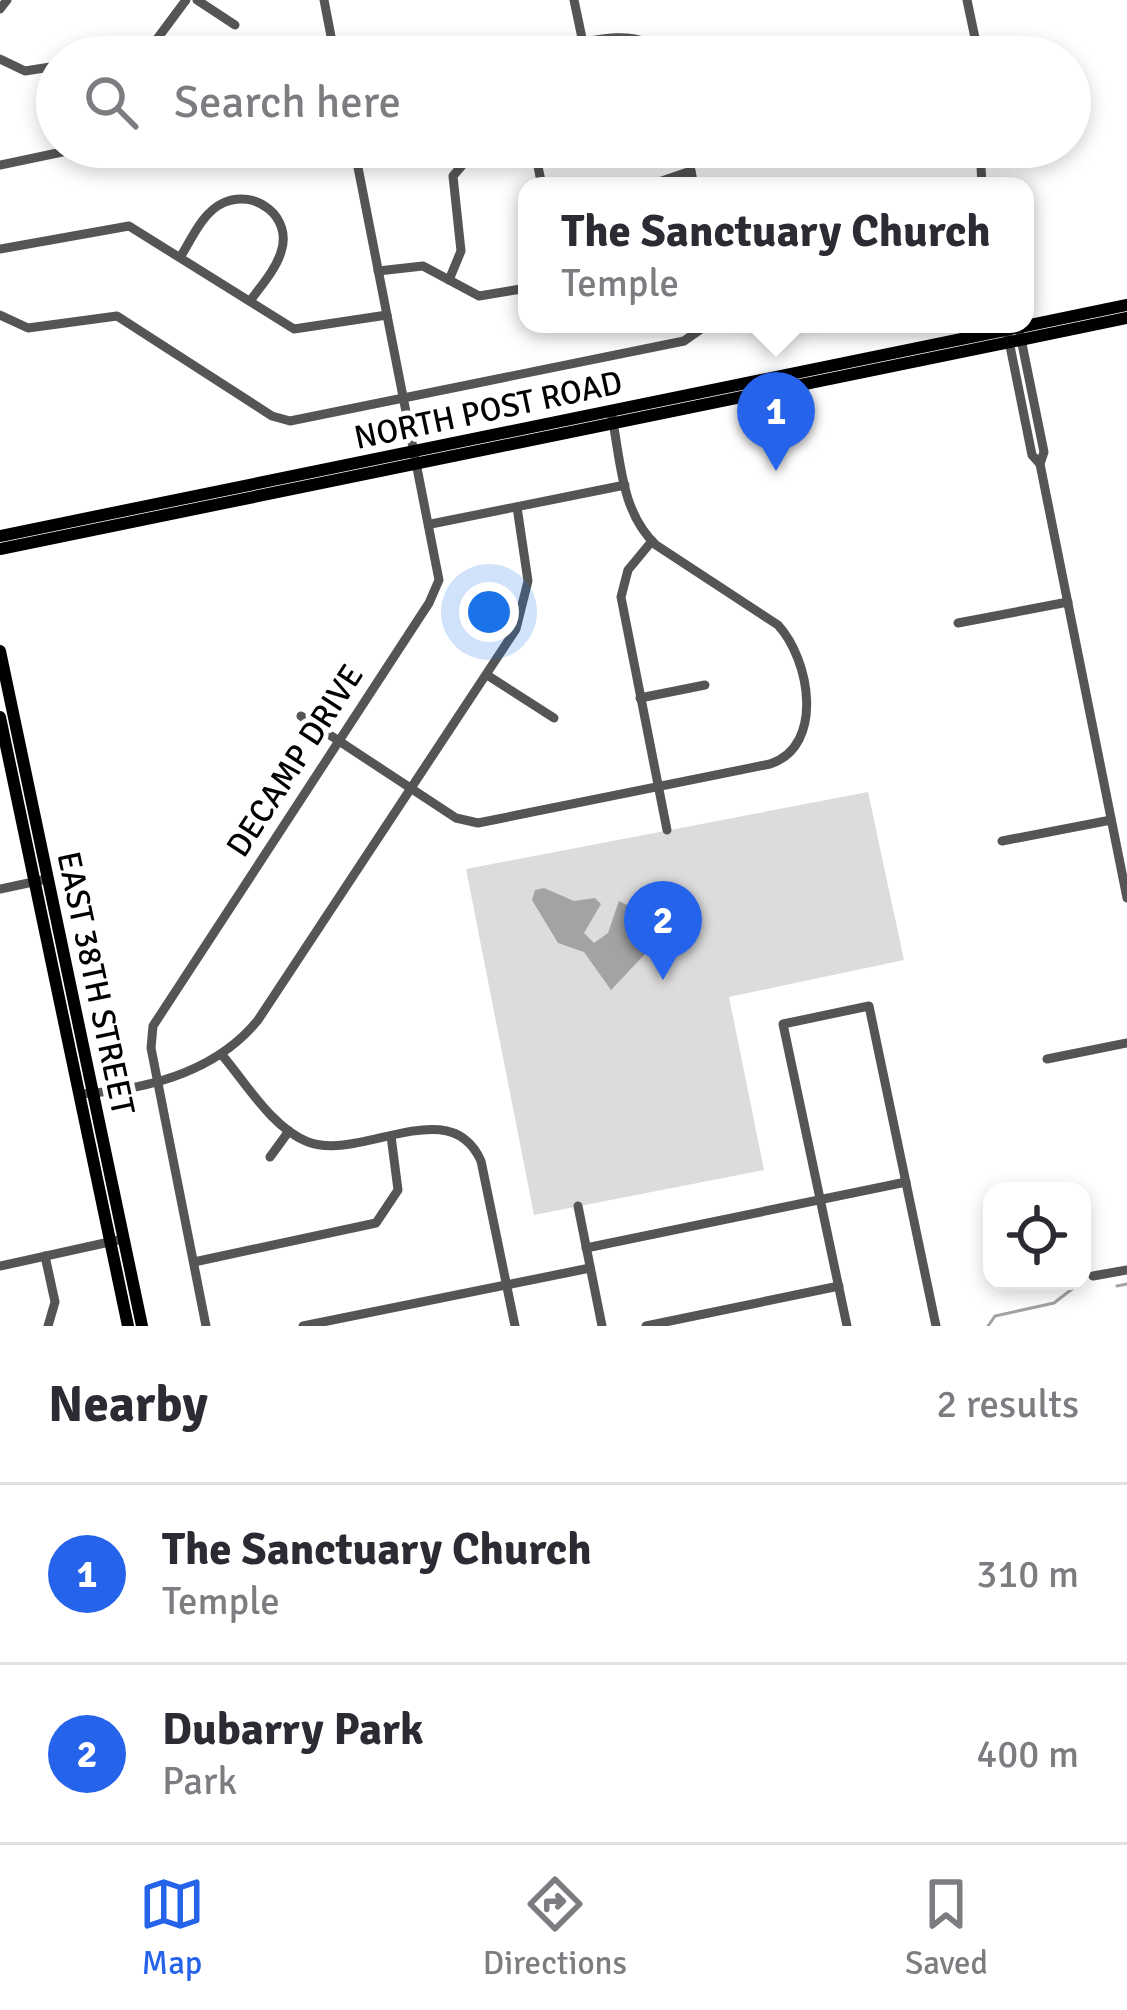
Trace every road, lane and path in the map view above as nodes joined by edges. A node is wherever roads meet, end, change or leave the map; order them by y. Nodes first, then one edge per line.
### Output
1 (7, 0) edge
2 (187, 0) edge
3 (197, 0) edge
4 (324, 0) edge
5 (574, 0) edge
6 (967, 0) edge
7 (0, 9) edge
8 (235, 25) dead end
9 (159, 36) edge
10 (331, 36) edge
11 (581, 36) edge
12 (975, 36) edge
13 (0, 59) edge
14 (36, 69) edge
15 (36, 157) edge
16 (0, 165) edge
17 (358, 168) edge
18 (460, 168) edge
19 (690, 168) edge
20 (691, 171) junction
21 (673, 177) edge
22 (692, 177) edge
23 (0, 249) edge
24 (181, 256) junction
25 (379, 271) junction
26 (449, 280) junction
27 (518, 290) edge
28 (250, 302) junction
29 (1127, 304) edge
30 (0, 315) edge
31 (387, 315) junction
32 (1127, 318) edge
33 (1034, 326) edge
34 (1034, 329) edge
35 (694, 333) edge
36 (1004, 333) edge
37 (1014, 333) edge
38 (405, 398) junction
39 (612, 418) junction
40 (418, 458) junction
41 (625, 485) junction
42 (517, 507) junction
43 (431, 524) junction
44 (0, 536) edge
45 (652, 541) junction
46 (0, 549) edge
47 (1068, 602) junction
48 (958, 623) dead end
49 (0, 651) edge
50 (487, 675) junction
51 (705, 685) dead end
52 (640, 698) junction
53 (302, 716) dead end
54 (0, 717) edge
55 (554, 718) dead end
56 (339, 741) junction
57 (658, 787) junction
58 (413, 789) junction
59 (1111, 820) junction
60 (667, 830) dead end
61 (1002, 841) dead end
62 (41, 880) junction
63 (0, 889) edge
64 (1127, 898) edge
65 (1127, 1043) edge
66 (222, 1054) junction
67 (1047, 1059) dead end
68 (157, 1080) junction
69 (86, 1093) junction
70 (289, 1131) junction
71 (392, 1136) junction
72 (270, 1157) dead end
73 (906, 1182) junction
74 (820, 1200) junction
75 (578, 1207) dead end
76 (117, 1240) junction
77 (586, 1248) junction
78 (45, 1256) junction
79 (194, 1262) junction
80 (0, 1266) edge
81 (590, 1268) junction
82 (1127, 1270) edge
83 (1093, 1276) dead end
84 (506, 1285) junction
85 (839, 1286) junction
86 (48, 1326) edge
87 (128, 1326) edge
88 (142, 1326) edge
89 (206, 1326) edge
90 (303, 1326) edge
91 (514, 1326) edge
92 (602, 1326) edge
93 (646, 1326) edge
94 (847, 1326) edge
95 (937, 1326) edge

1 - 7 street
2 - 9 street
3 - 8 street
4 - 10 street
5 - 11 street
6 - 12 street
13 - 14 street
15 - 16 street
17 - 25 street, DECAMP DRIVE
18 - 26 street
19 - 20 street
20 - 21 street
20 - 22 street
23 - 24 street
24 - 28 street
24 - 28 street
25 - 26 street
25 - 31 street, DECAMP DRIVE
26 - 27 street
28 - 31 street
29 - 33 main road, NORTH POST ROAD
30 - 38 street
31 - 38 street, DECAMP DRIVE
32 - 34 main road, NORTH POST ROAD
35 - 38 street
36 - 39 main road, NORTH POST ROAD
37 - 47 street
38 - 40 street, DECAMP DRIVE
39 - 40 main road, NORTH POST ROAD
39 - 41 street
40 - 43 street, DECAMP DRIVE
40 - 44 main road, NORTH POST ROAD
40 - 46 main road, NORTH POST ROAD
41 - 42 street
41 - 45 street
42 - 43 street
42 - 50 street
43 - 56 street, DECAMP DRIVE
45 - 52 street
45 - 57 street
47 - 48 street
47 - 59 street
49 - 62 main road, EAST 38TH STREET
50 - 55 street
50 - 58 street
51 - 52 street
52 - 57 street
53 - 56 street
54 - 62 main road, EAST 38TH STREET
56 - 58 street
56 - 68 street, DECAMP DRIVE
57 - 58 street
57 - 60 street
58 - 66 street
59 - 61 street
59 - 64 street
62 - 63 street
62 - 69 main road, EAST 38TH STREET
65 - 67 street
66 - 68 street
66 - 70 street
68 - 69 street
68 - 79 street, DECAMP DRIVE
69 - 76 main road, EAST 38TH STREET
70 - 71 street
70 - 72 street
71 - 79 street
71 - 84 street
73 - 74 street
73 - 74 street
73 - 95 street
74 - 77 street
74 - 85 street
75 - 77 street
76 - 78 street
76 - 87 main road, EAST 38TH STREET
76 - 88 main road, EAST 38TH STREET
77 - 81 street
78 - 80 street
78 - 86 street
79 - 89 street, DECAMP DRIVE
81 - 84 street
81 - 92 street
82 - 83 street
84 - 90 street
84 - 91 street
85 - 93 street
85 - 94 street

